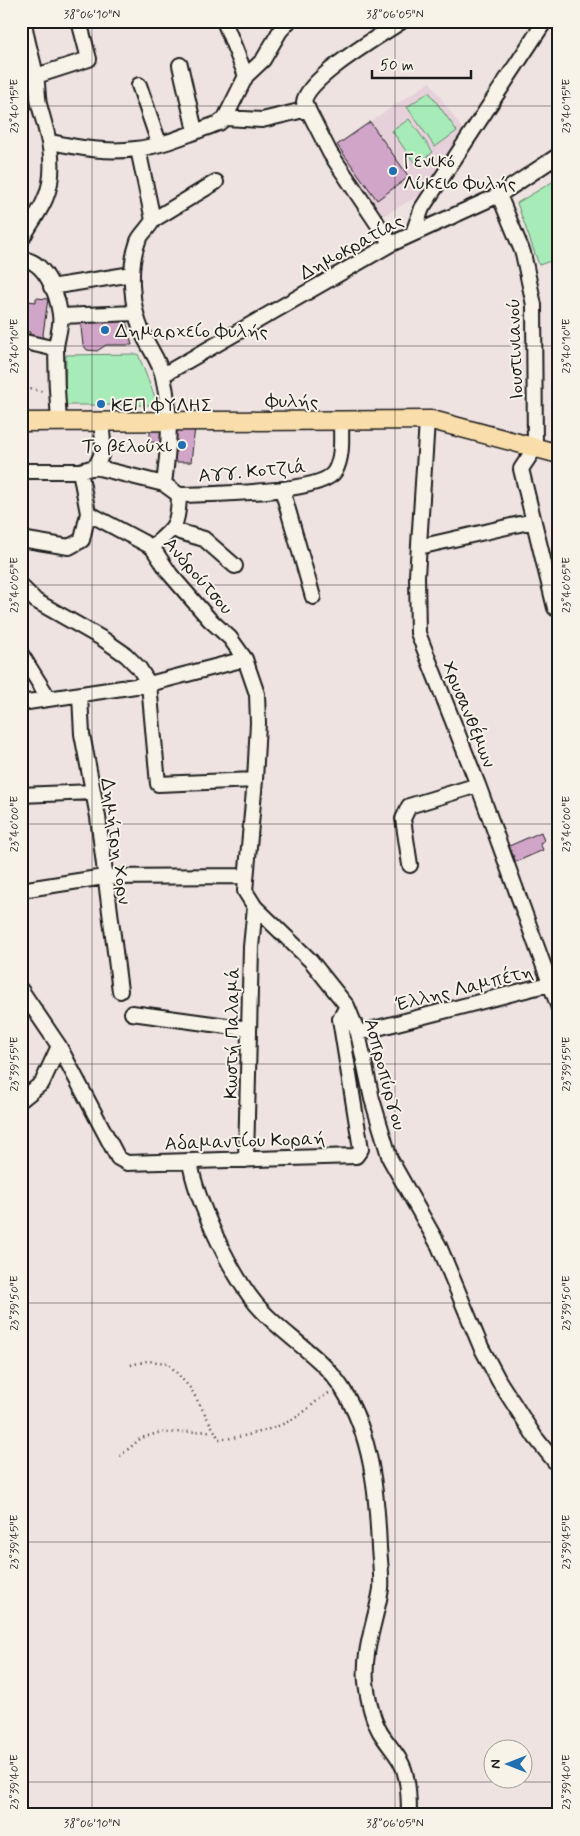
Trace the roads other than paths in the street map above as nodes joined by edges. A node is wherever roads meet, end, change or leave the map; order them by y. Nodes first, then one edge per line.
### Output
1 (24, 21) edge
2 (79, 21) edge
3 (224, 21) edge
4 (289, 21) edge
5 (402, 21) edge
6 (544, 21) edge
7 (180, 65) dead end
8 (21, 74) edge
9 (36, 76) junction
10 (246, 76) junction
11 (139, 85) dead end
12 (308, 109) junction
13 (225, 118) junction
14 (195, 131) junction
15 (51, 142) junction
16 (159, 143) junction
17 (138, 149) junction
18 (559, 155) edge
19 (216, 182) dead end
20 (500, 195) junction
21 (153, 220) junction
22 (25, 224) edge
23 (413, 233) junction
24 (21, 241) edge
25 (391, 244) junction
26 (21, 259) edge
27 (132, 274) junction
28 (51, 287) junction
29 (135, 313) junction
30 (60, 316) junction
31 (21, 341) edge
32 (56, 349) junction
33 (163, 375) junction
34 (171, 421) junction
35 (427, 421) junction
36 (21, 422) edge
37 (59, 422) junction
38 (101, 422) junction
39 (341, 422) junction
40 (535, 448) junction
41 (559, 454) edge
42 (95, 468) junction
43 (21, 471) edge
44 (80, 471) junction
45 (164, 484) junction
46 (282, 489) junction
47 (179, 495) junction
48 (88, 513) junction
49 (534, 521) junction
50 (174, 528) junction
51 (21, 539) edge
52 (419, 547) junction
53 (152, 548) junction
54 (235, 566) dead end
55 (21, 586) edge
56 (313, 597) dead end
57 (555, 608) dead end
58 (21, 654) edge
59 (245, 659) junction
60 (149, 684) junction
61 (80, 696) junction
62 (49, 699) junction
63 (21, 703) edge
64 (255, 780) junction
65 (478, 785) junction
66 (92, 792) junction
67 (21, 795) edge
68 (410, 865) dead end
69 (245, 876) junction
70 (104, 877) junction
71 (21, 890) edge
72 (255, 907) junction
73 (549, 984) junction
74 (21, 990) edge
75 (120, 991) dead end
76 (348, 1006) junction
77 (559, 1008) edge
78 (132, 1013) dead end
79 (249, 1029) junction
80 (358, 1032) junction
81 (59, 1046) junction
82 (21, 1100) edge
83 (246, 1160) junction
84 (190, 1161) junction
85 (559, 1467) edge
86 (409, 1815) edge

1 - 9 street
2 - 9 street
3 - 10 street
4 - 10 street
5 - 12 street
6 - 23 street
7 - 14 street
8 - 9 street
9 - 15 street
10 - 13 street
11 - 16 street
12 - 13 street
12 - 25 street
13 - 14 street
14 - 16 street
15 - 17 street
15 - 22 street
16 - 17 street
17 - 21 street
18 - 20 street, Δημοκρατίας
19 - 21 street
20 - 23 street, Δημοκρατίας
20 - 40 street, Ιουστινιανού
21 - 27 street
22 - 24 street
23 - 25 street, Δημοκρατίας
25 - 33 street, Δημοκρατίας
26 - 28 street
27 - 28 street
27 - 29 street
28 - 30 street
29 - 30 street
29 - 33 street
30 - 32 street
31 - 32 street
32 - 37 street
33 - 34 street
34 - 38 main road, Φυλής
34 - 39 main road, Φυλής
34 - 45 street
35 - 39 main road, Φυλής
35 - 40 main road, Φυλής
35 - 52 street, Χρυσανθέμων
36 - 37 main road, Φυλής
37 - 38 main road, Φυλής
38 - 42 street
39 - 46 street, Αγγ. Κοτζιά
40 - 41 main road, Φυλής
40 - 49 street
42 - 44 street
42 - 45 street
43 - 44 street
44 - 48 street
45 - 47 street
46 - 47 street, Αγγ. Κοτζιά
46 - 56 street
47 - 50 street
48 - 51 street
48 - 53 street, Ανδρούτσου
49 - 52 street
49 - 57 street
50 - 53 street
50 - 54 street
52 - 65 street, Χρυσανθέμων
53 - 59 street, Ανδρούτσου
55 - 60 street
58 - 62 street
59 - 60 street
59 - 64 street, Ασπροπύργου
60 - 61 street
60 - 64 street
61 - 62 street
61 - 66 street, Δημήτρη Χορν
62 - 63 street
64 - 69 street, Ασπροπύργου
65 - 68 street
65 - 73 street, Χρυσανθέμων
66 - 67 street
66 - 70 street, Δημήτρη Χορν
69 - 70 street
69 - 72 street, Ασπροπύργου
70 - 71 street
70 - 75 street, Δημήτρη Χορν
72 - 76 street, Ασπροπύργου
72 - 79 street, Κωστή Παλαμά
73 - 77 street, Χρυσανθέμων
73 - 80 street, Έλλης Λαμπέτη
74 - 81 street
76 - 80 street, Ασπροπύργου
76 - 83 street, Αδαμαντίου Κοραή
78 - 79 street
79 - 83 street, Κωστή Παλαμά
80 - 85 street, Ασπροπύργου
81 - 82 street
81 - 84 street, Αδαμαντίου Κοραή
83 - 84 street, Αδαμαντίου Κοραή
84 - 86 street

